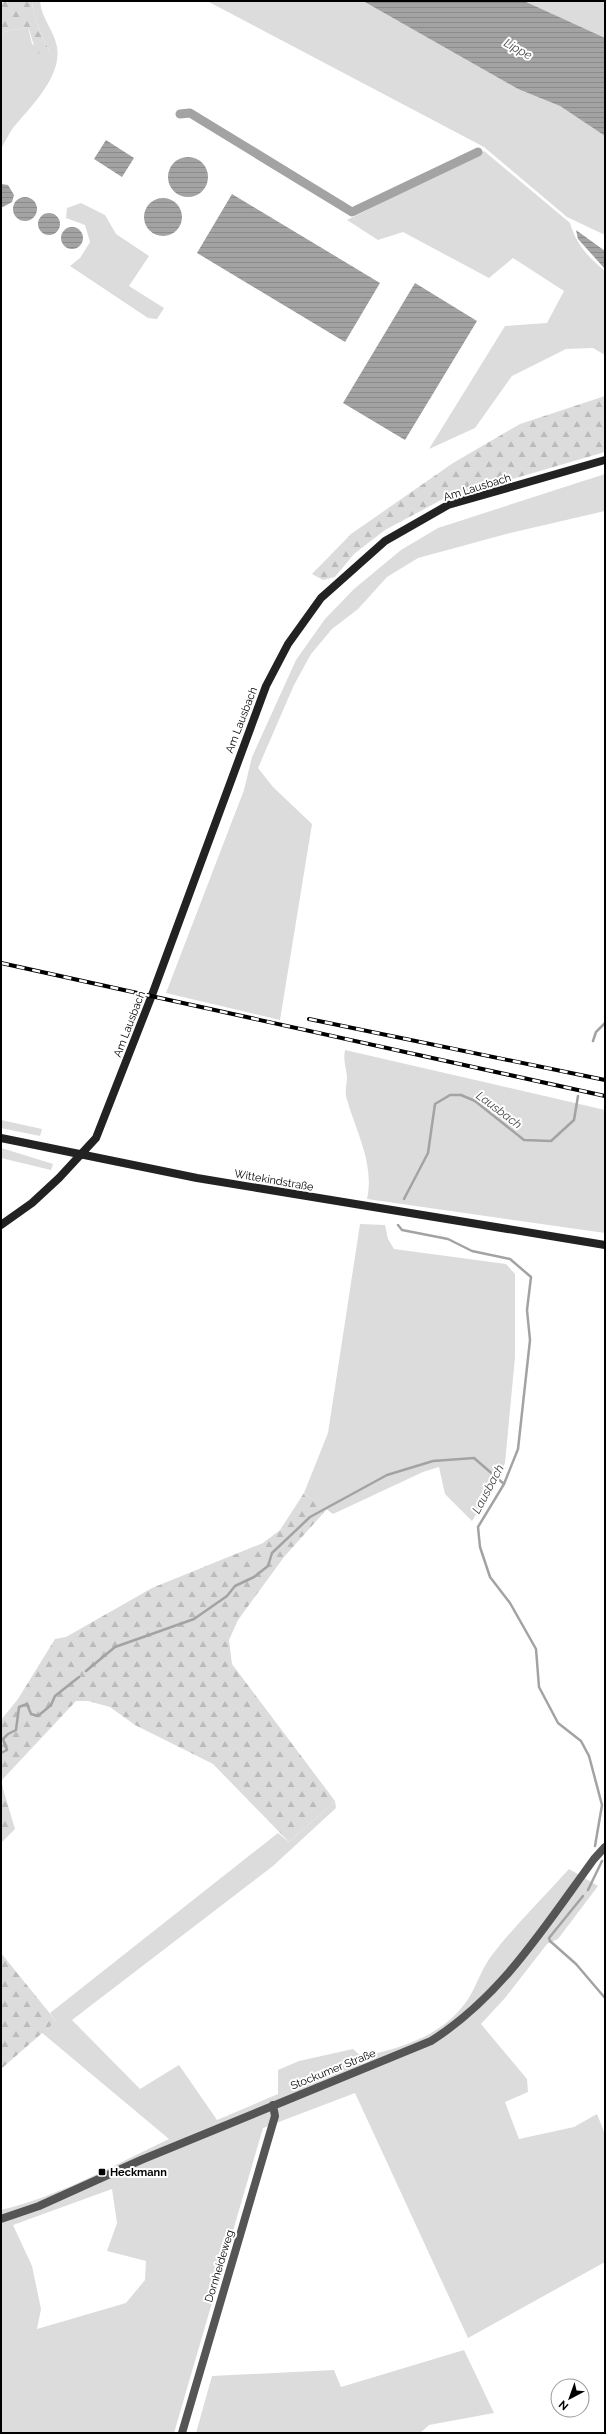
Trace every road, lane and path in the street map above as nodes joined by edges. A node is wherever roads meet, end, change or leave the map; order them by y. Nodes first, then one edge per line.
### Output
1 (605, 460) edge
2 (1, 1138) edge
3 (80, 1156) junction
4 (1, 1224) edge
5 (605, 1245) edge
6 (605, 1848) edge
7 (273, 2105) junction
8 (1, 2219) edge
9 (182, 2433) edge

1 - 3 main road, Am Lausbach
2 - 3 main road, Wittekindstraße
3 - 4 main road, Am Lausbach
3 - 5 main road, Wittekindstraße
6 - 7 street, Stockumer Straße
7 - 8 street, Stockumer Straße
7 - 9 street, Dornheideweg

